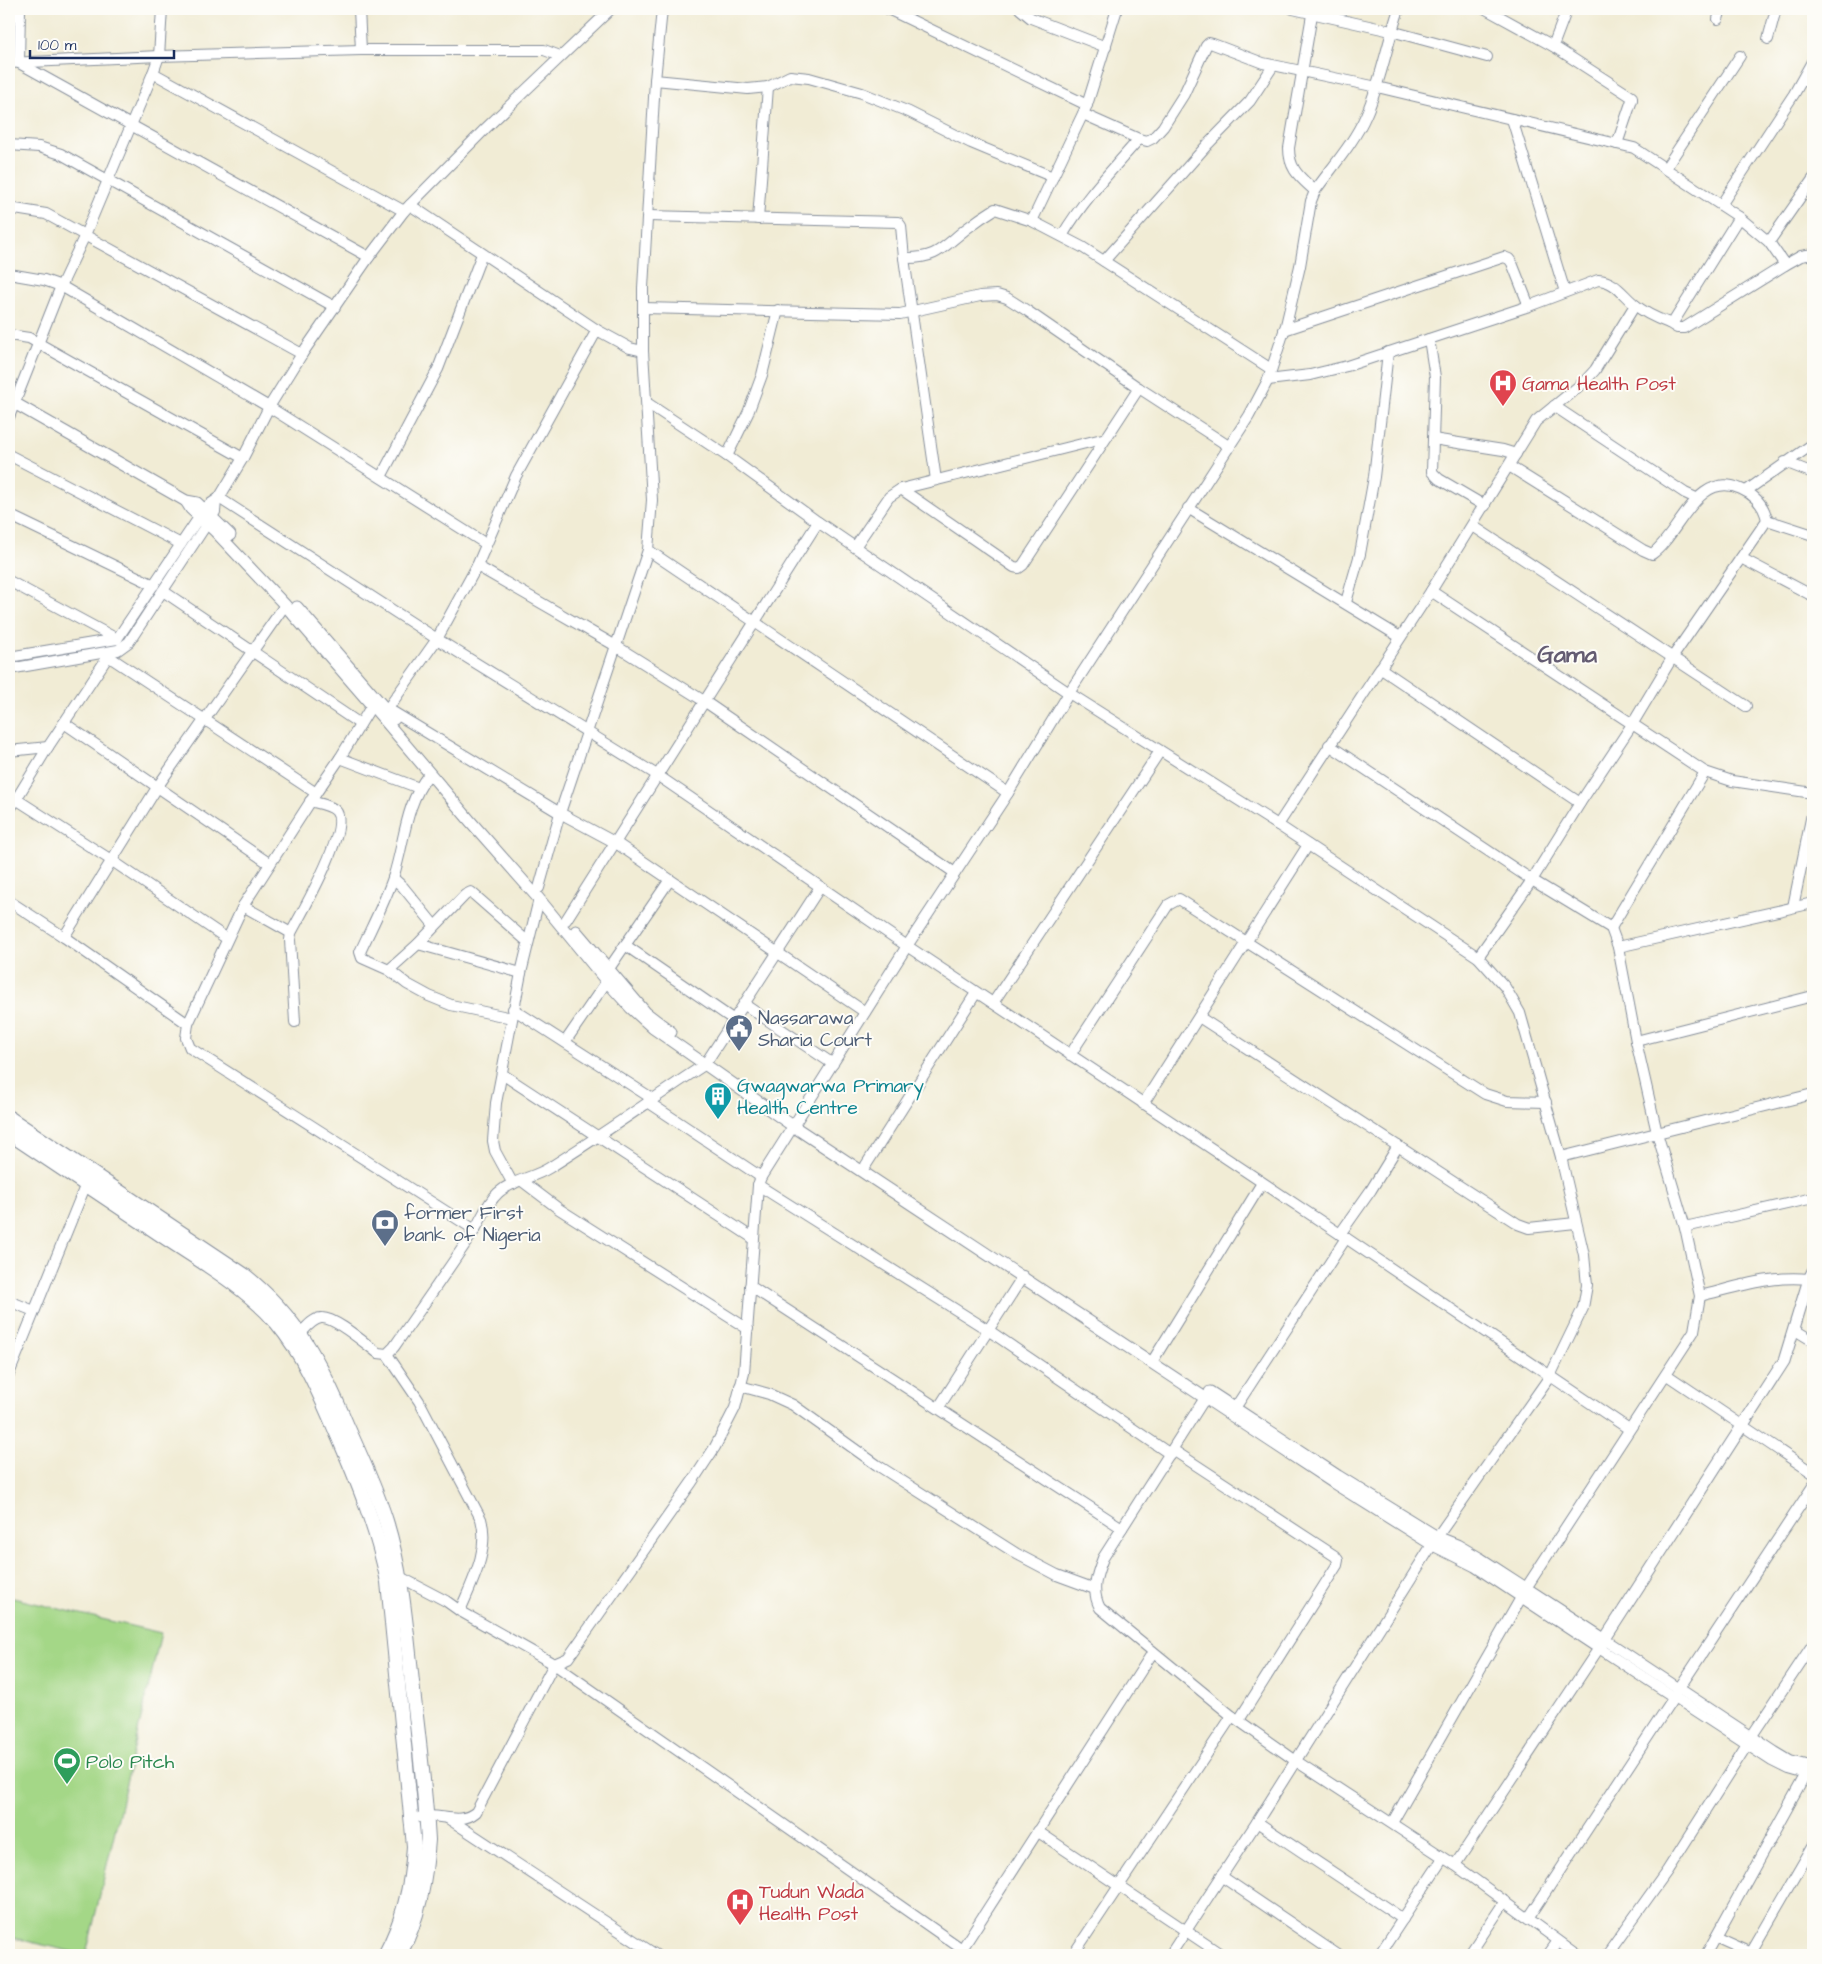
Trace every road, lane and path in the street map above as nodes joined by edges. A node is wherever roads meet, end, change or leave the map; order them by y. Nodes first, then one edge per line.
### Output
1 (20, 9) edge
2 (162, 9) edge
3 (359, 9) edge
4 (612, 9) edge
5 (662, 9) edge
6 (888, 9) edge
7 (1020, 9) edge
8 (1117, 9) edge
9 (1294, 9) edge
10 (1399, 9) edge
11 (1486, 9) edge
12 (1567, 9) edge
13 (1776, 9) edge
14 (1312, 11) edge
15 (1498, 12) edge
16 (1391, 30) junction
17 (1768, 39) dead end
18 (1553, 46) junction
19 (1106, 47) junction
20 (361, 50) junction
21 (159, 56) junction
22 (560, 56) junction
23 (1740, 56) dead end
24 (1487, 57) dead end
25 (1813, 60) edge
26 (14, 63) edge
27 (1273, 66) junction
28 (1302, 70) junction
29 (153, 74) junction
30 (655, 80) junction
31 (768, 86) junction
32 (1376, 87) junction
33 (1085, 109) junction
34 (1512, 119) junction
35 (130, 125) junction
36 (1139, 139) junction
37 (1617, 144) junction
38 (9, 145) edge
39 (1665, 169) junction
40 (1053, 177) junction
41 (1813, 179) edge
42 (108, 180) junction
43 (1314, 191) junction
44 (1721, 205) junction
45 (9, 208) edge
46 (407, 208) junction
47 (648, 216) junction
48 (1739, 217) junction
49 (758, 218) junction
50 (1032, 221) junction
51 (85, 235) junction
52 (1062, 236) junction
53 (1769, 242) junction
54 (482, 254) junction
55 (1813, 254) edge
56 (369, 257) junction
57 (904, 258) junction
58 (1104, 261) junction
59 (1785, 265) junction
60 (9, 274) edge
61 (61, 286) junction
62 (1565, 292) junction
63 (1635, 305) junction
64 (1529, 306) junction
65 (335, 307) junction
66 (643, 308) junction
67 (778, 310) junction
68 (912, 311) junction
69 (1669, 323) junction
70 (597, 330) junction
71 (1284, 330) junction
72 (9, 334) edge
73 (1428, 339) junction
74 (39, 345) junction
75 (643, 351) junction
76 (1388, 352) junction
77 (302, 354) junction
78 (1271, 369) junction
79 (1268, 380) junction
80 (1139, 388) junction
81 (12, 402) edge
82 (647, 403) junction
83 (1554, 406) junction
84 (269, 407) junction
85 (9, 418) edge
86 (1106, 438) junction
87 (1433, 439) junction
88 (1813, 444) edge
89 (1230, 447) junction
90 (1516, 454) junction
91 (9, 455) edge
92 (727, 456) junction
93 (243, 458) junction
94 (1785, 462) junction
95 (1509, 466) junction
96 (1813, 473) edge
97 (381, 477) junction
98 (936, 480) junction
99 (901, 489) junction
100 (1746, 491) junction
101 (1696, 498) junction
102 (218, 499) junction
103 (1485, 506) junction
104 (1188, 508) junction
105 (9, 515) edge
106 (206, 516) junction
107 (1767, 520) junction
108 (818, 522) junction
109 (1472, 526) junction
110 (1813, 536) edge
111 (180, 544) junction
112 (486, 544) junction
113 (855, 547) junction
114 (648, 550) junction
115 (1741, 558) junction
116 (477, 566) junction
117 (9, 580) edge
118 (154, 585) junction
119 (164, 591) junction
120 (1431, 591) junction
121 (1813, 596) edge
122 (1346, 602) junction
123 (285, 605) junction
124 (754, 621) junction
125 (1400, 637) junction
126 (117, 638) junction
127 (437, 639) junction
128 (616, 646) junction
129 (254, 651) junction
130 (109, 654) junction
131 (9, 657) edge
132 (1672, 658) junction
133 (1380, 668) junction
134 (9, 669) edge
135 (1069, 693) junction
136 (704, 701) junction
137 (372, 706) junction
138 (1746, 706) dead end
139 (386, 712) junction
140 (206, 720) junction
141 (64, 723) junction
142 (1633, 723) junction
143 (360, 724) junction
144 (587, 732) junction
145 (1329, 745) junction
146 (48, 747) junction
147 (9, 751) edge
148 (1160, 751) junction
149 (340, 758) junction
150 (1705, 772) junction
151 (429, 774) junction
152 (657, 775) junction
153 (158, 786) junction
154 (419, 788) junction
155 (1008, 793) junction
156 (1813, 793) edge
157 (313, 797) junction
158 (16, 799) junction
159 (1580, 803) junction
160 (1813, 809) edge
161 (9, 811) edge
162 (560, 813) junction
163 (1278, 826) junction
164 (616, 843) junction
165 (1308, 845) junction
166 (111, 860) junction
167 (270, 864) junction
168 (956, 873) junction
169 (393, 878) junction
170 (1532, 880) junction
171 (669, 881) junction
172 (820, 887) junction
173 (539, 893) junction
174 (9, 901) edge
175 (1813, 903) edge
176 (243, 906) junction
177 (1793, 907) junction
178 (566, 920) junction
179 (434, 925) junction
180 (1611, 928) junction
181 (291, 933) junction
182 (64, 937) junction
183 (226, 938) junction
184 (1247, 941) junction
185 (528, 942) junction
186 (418, 944) junction
187 (625, 945) junction
188 (907, 946) junction
189 (1618, 947) junction
190 (778, 953) junction
191 (1478, 957) junction
192 (389, 970) junction
193 (521, 973) junction
194 (608, 976) junction
195 (976, 993) junction
196 (1813, 996) edge
197 (993, 1003) junction
198 (745, 1005) junction
199 (865, 1012) junction
200 (513, 1014) junction
201 (1199, 1017) junction
202 (734, 1020) junction
203 (295, 1022) dead end
204 (188, 1024) junction
205 (1636, 1041) junction
206 (565, 1042) junction
207 (1070, 1055) junction
208 (706, 1062) junction
209 (833, 1064) junction
210 (502, 1074) junction
211 (1813, 1094) edge
212 (650, 1101) junction
213 (1546, 1102) junction
214 (1143, 1104) junction
215 (9, 1118) edge
216 (795, 1123) junction
217 (9, 1133) edge
218 (1657, 1133) junction
219 (598, 1138) junction
220 (1398, 1146) junction
221 (1560, 1157) junction
222 (866, 1165) junction
223 (760, 1181) junction
224 (518, 1183) junction
225 (86, 1184) junction
226 (1262, 1184) junction
227 (1813, 1198) edge
228 (1575, 1222) junction
229 (1685, 1227) junction
230 (475, 1230) junction
231 (1343, 1236) junction
232 (753, 1238) junction
233 (1811, 1275) edge
234 (1023, 1276) junction
235 (750, 1286) junction
236 (1700, 1296) junction
237 (9, 1301) edge
238 (34, 1311) junction
239 (748, 1329) junction
240 (988, 1330) junction
241 (1795, 1330) junction
242 (296, 1339) junction
243 (1813, 1341) edge
244 (387, 1354) junction
245 (1154, 1359) junction
246 (9, 1374) edge
247 (1667, 1375) junction
248 (1550, 1376) junction
249 (740, 1386) junction
250 (1205, 1398) junction
251 (939, 1408) junction
252 (1235, 1408) junction
253 (1742, 1426) junction
254 (1629, 1429) junction
255 (1172, 1452) junction
256 (1813, 1473) edge
257 (1813, 1486) edge
258 (1122, 1528) junction
259 (1435, 1541) junction
260 (400, 1577) junction
261 (1095, 1589) junction
262 (1524, 1592) junction
263 (460, 1611) junction
264 (1601, 1643) junction
265 (1813, 1644) edge
266 (1153, 1652) junction
267 (554, 1664) junction
268 (1676, 1694) junction
269 (1235, 1718) junction
270 (1749, 1741) junction
271 (1296, 1761) junction
272 (1811, 1769) edge
273 (420, 1817) junction
274 (446, 1817) junction
275 (1257, 1822) junction
276 (1392, 1823) junction
277 (1037, 1831) junction
278 (1813, 1846) edge
279 (1443, 1858) junction
280 (1455, 1865) junction
281 (1221, 1876) junction
282 (1119, 1885) junction
283 (1505, 1901) junction
284 (1528, 1919) junction
285 (1403, 1920) junction
286 (1185, 1931) junction
287 (1716, 1937) junction
288 (1558, 1941) junction
289 (961, 1952) edge
290 (1754, 1954) edge
291 (385, 1955) edge
292 (398, 1955) edge
293 (656, 1955) edge
294 (1073, 1955) edge
295 (1170, 1955) edge
296 (1222, 1955) edge
297 (1338, 1955) edge
298 (1379, 1955) edge
299 (1469, 1955) edge
300 (1548, 1955) edge
301 (1578, 1955) edge
302 (1607, 1955) edge
303 (1706, 1955) edge

1 - 26 street
2 - 21 street
3 - 20 street
4 - 22 street
5 - 30 street
6 - 33 street
7 - 19 street
8 - 19 street
9 - 14 street
10 - 16 street
11 - 15 street
12 - 18 street
13 - 17 street
14 - 16 street
14 - 28 street
15 - 18 street
16 - 24 street
16 - 32 street
18 - 37 street
19 - 33 street
20 - 21 street
20 - 22 street
21 - 26 street
21 - 29 street
22 - 46 street
23 - 39 street
25 - 44 street
26 - 35 street
27 - 28 street
27 - 36 street
27 - 58 street
28 - 32 street
28 - 43 street
29 - 35 street
29 - 46 street
30 - 31 street
30 - 47 street
31 - 40 street
31 - 49 street
32 - 34 street
32 - 43 street
33 - 36 street
33 - 40 street
34 - 37 street
34 - 62 street
35 - 42 street
35 - 56 street
36 - 52 street
37 - 39 street
38 - 42 street
39 - 44 street
40 - 50 street
41 - 53 street
42 - 51 street
42 - 65 street
43 - 71 street
44 - 48 street
45 - 51 street
46 - 54 street
46 - 56 street
47 - 49 street
47 - 66 street
48 - 53 street
48 - 69 street
49 - 57 street
50 - 52 street
50 - 57 street
51 - 61 street
51 - 77 street
52 - 58 street
53 - 59 street
54 - 70 street
54 - 97 street
55 - 59 street
56 - 65 street
57 - 68 street
58 - 78 street
59 - 69 street
60 - 61 street
61 - 74 street
61 - 84 street
62 - 63 street
62 - 64 street
63 - 69 street
63 - 83 street
64 - 71 street
64 - 73 street
65 - 77 street
66 - 67 street
66 - 75 street
67 - 68 street
67 - 92 street
68 - 80 street
68 - 98 street
70 - 75 street
70 - 112 street
71 - 78 street
72 - 74 street
73 - 76 street
73 - 87 street
74 - 81 street
74 - 93 street
75 - 82 street
76 - 79 street
76 - 122 street
77 - 84 street
78 - 79 street
79 - 89 street
80 - 86 street
80 - 89 street
81 - 85 street
81 - 106 street
82 - 92 street
82 - 114 street
83 - 90 street
83 - 101 street
84 - 93 street
84 - 97 street
86 - 98 street
86 - 99 street
87 - 90 street
87 - 103 street
88 - 94 street
89 - 104 street
90 - 95 street
91 - 111 street
92 - 108 street
93 - 102 street
94 - 96 street
94 - 100 street
95 - 101 street
95 - 103 street
97 - 112 street
98 - 99 street
99 - 113 street
100 - 101 street
100 - 107 street
102 - 106 street
102 - 127 street
103 - 109 street
104 - 122 street
104 - 135 street
105 - 118 street
106 - 111 street
106 - 119 street
106 - 123 street
106 - 139 street
107 - 110 street
107 - 115 street
108 - 113 street
108 - 124 street
109 - 120 street
109 - 132 street
111 - 118 street
112 - 116 street
113 - 135 street
114 - 124 street
114 - 128 street
115 - 121 street
115 - 132 street
116 - 127 street
116 - 128 street
117 - 126 street
118 - 126 street
119 - 129 street
119 - 130 street
120 - 125 street
120 - 142 street
122 - 125 street
123 - 129 street
123 - 137 street
124 - 136 street
124 - 155 street
125 - 133 street
126 - 131 street
127 - 139 street
127 - 144 street
128 - 136 street
128 - 144 street
129 - 140 street
129 - 143 street
130 - 134 street
130 - 140 street
130 - 141 street
132 - 138 street
132 - 142 street
133 - 145 street
133 - 159 street
135 - 148 street
135 - 155 street
136 - 152 street
136 - 168 street
137 - 139 street
137 - 143 street
139 - 151 street
139 - 162 street
139 - 173 street
140 - 153 street
140 - 157 street
141 - 146 street
141 - 153 street
142 - 150 street
142 - 159 street
143 - 149 street
144 - 152 street
144 - 162 street
145 - 163 street
145 - 170 street
146 - 147 street
146 - 158 street
148 - 163 street
148 - 197 street
149 - 154 street
149 - 157 street
150 - 156 street
150 - 180 street
151 - 154 street
151 - 173 street
152 - 164 street
152 - 172 street
153 - 166 street
153 - 167 street
154 - 169 street
155 - 168 street
157 - 167 street
157 - 181 street
158 - 161 street
158 - 166 street
159 - 170 street
160 - 177 street
162 - 164 street
162 - 173 street
163 - 165 street
164 - 171 street
164 - 178 street
165 - 184 street
165 - 191 street
166 - 182 street
166 - 183 street
167 - 176 street
168 - 188 street
169 - 179 street
169 - 192 street
170 - 180 street
170 - 191 street
171 - 187 street
171 - 190 street
172 - 188 street
172 - 190 street
173 - 178 street
173 - 185 street
173 - 194 street
174 - 182 street
175 - 177 street
176 - 181 street
176 - 183 street
177 - 189 street
178 - 194 street
179 - 185 street
179 - 186 street
180 - 189 street
181 - 203 street
182 - 204 street
183 - 204 street
184 - 201 street
184 - 207 street
184 - 213 street
185 - 193 street
186 - 192 street
186 - 193 street
187 - 194 street
187 - 202 street
188 - 195 street
188 - 199 street
189 - 205 street
190 - 198 street
190 - 199 street
191 - 213 street
192 - 200 street
193 - 200 street
194 - 206 street
194 - 208 street
195 - 197 street
195 - 222 street
196 - 205 street
197 - 207 street
198 - 202 street
198 - 209 street
199 - 209 street
200 - 206 street
200 - 210 street
201 - 214 street
201 - 220 street
202 - 208 street
204 - 230 street
205 - 218 street
206 - 212 street
207 - 214 street
208 - 212 street
208 - 216 street
209 - 216 street
210 - 219 street
210 - 224 street
211 - 218 street
212 - 219 street
212 - 223 street
213 - 221 street
214 - 226 street
215 - 242 main road
216 - 222 street
216 - 223 street
216 - 234 street
217 - 225 main road
218 - 221 street
218 - 229 street
219 - 224 street
219 - 232 street
220 - 228 street
220 - 231 street
221 - 228 street
222 - 245 street
223 - 232 street
223 - 240 street
224 - 230 street
224 - 239 street
225 - 238 street
225 - 242 main road
226 - 231 street
226 - 245 street
227 - 229 street
228 - 248 street
229 - 236 street
230 - 244 street
231 - 248 street
231 - 252 street
232 - 235 street
233 - 236 street
233 - 241 street
234 - 240 street
234 - 245 street
235 - 239 street
235 - 251 street
236 - 247 street
237 - 238 street
238 - 246 street
239 - 249 street
240 - 251 street
240 - 255 street
241 - 243 street
241 - 253 street
242 - 244 street
242 - 260 main road
242 - 273 main road
244 - 263 street
245 - 250 street
245 - 252 street
247 - 253 street
247 - 254 street
248 - 254 street
248 - 259 street
249 - 261 street
249 - 267 street
250 - 255 street
250 - 259 street
251 - 258 street
252 - 259 street
253 - 256 street
253 - 264 street
254 - 262 street
255 - 258 street
255 - 269 street
257 - 268 street
258 - 261 street
259 - 262 street
259 - 271 street
260 - 263 street
260 - 273 main road
261 - 266 street
262 - 264 street
262 - 276 street
263 - 267 street
264 - 268 street
264 - 280 street
265 - 270 street
266 - 269 street
266 - 277 street
267 - 274 street
267 - 289 street
268 - 270 street
268 - 284 street
269 - 271 street
269 - 282 street
270 - 272 street
270 - 302 street
271 - 275 street
271 - 276 street
272 - 287 street
273 - 274 street
273 - 291 main road
273 - 292 main road
274 - 293 street
275 - 281 street
275 - 285 street
276 - 279 street
277 - 282 street
277 - 289 street
278 - 290 street
279 - 280 street
279 - 285 street
280 - 283 street
281 - 286 street
281 - 297 street
282 - 286 street
282 - 294 street
283 - 284 street
283 - 299 street
284 - 288 street
285 - 298 street
286 - 295 street
286 - 296 street
287 - 290 street
287 - 303 street
288 - 300 street
288 - 301 street

